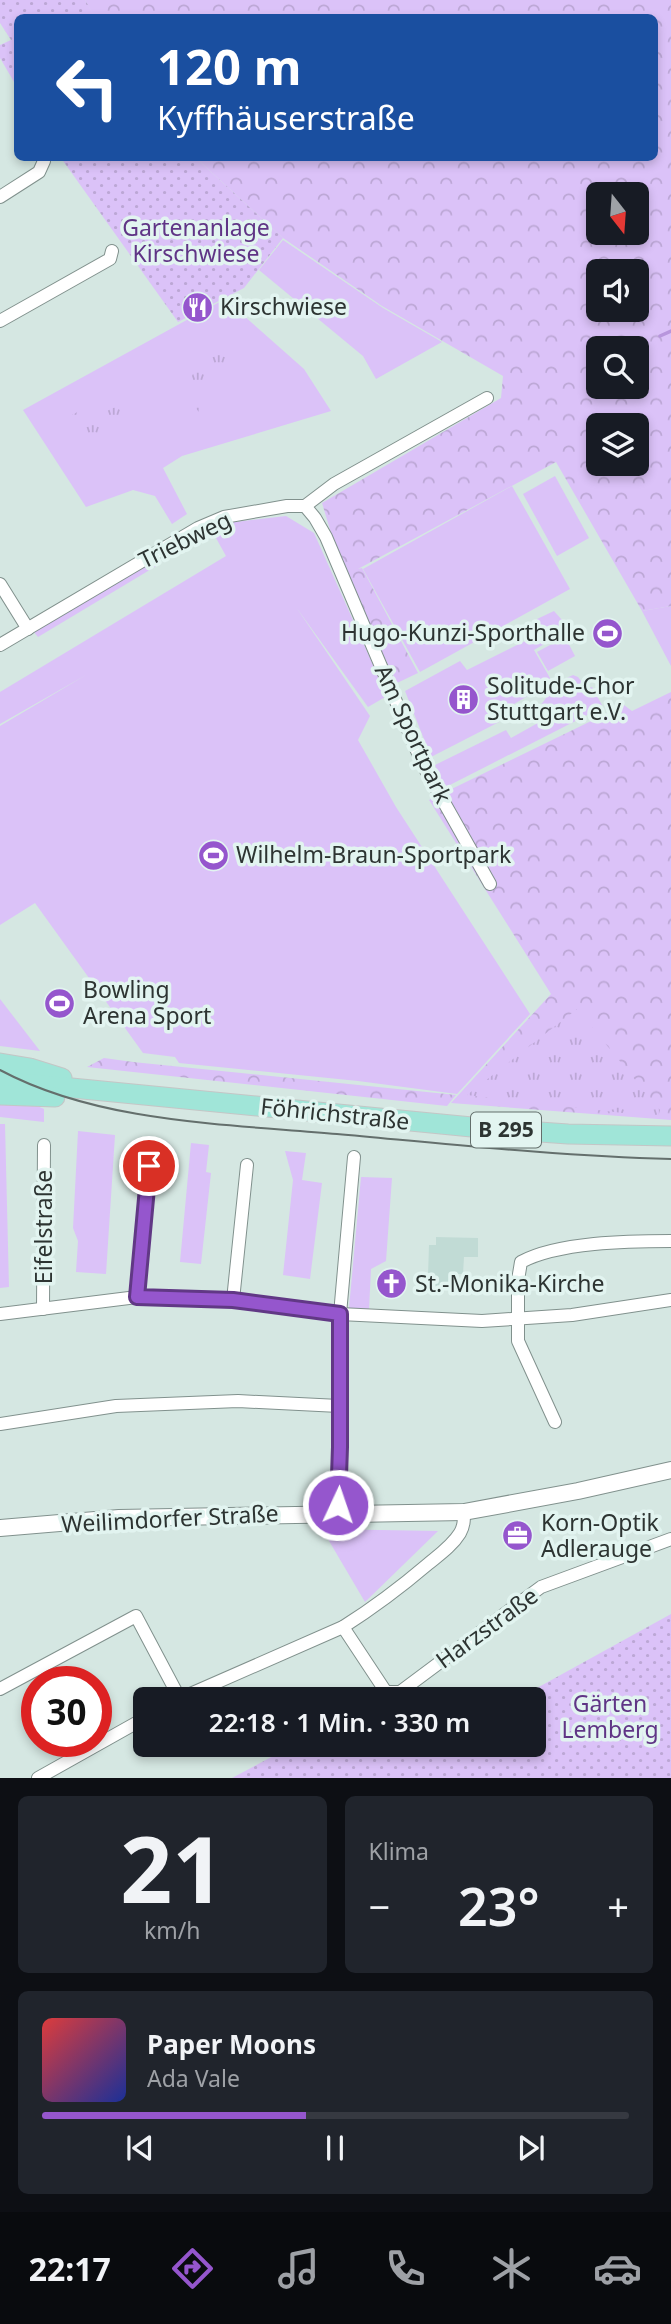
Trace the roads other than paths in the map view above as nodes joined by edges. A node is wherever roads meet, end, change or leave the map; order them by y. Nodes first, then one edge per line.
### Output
1 (44, 161) dead end
2 (0, 197) edge
3 (112, 251) dead end
4 (0, 321) edge
5 (487, 398) dead end
6 (305, 506) junction
7 (0, 584) edge
8 (29, 629) junction
9 (0, 645) edge
10 (490, 884) dead end
11 (0, 1063) edge
12 (0, 1081) edge
13 (96, 1089) junction
14 (122, 1091) junction
15 (0, 1096) edge
16 (671, 1136) edge
17 (44, 1144) dead end
18 (354, 1157) dead end
19 (147, 1158) dead end
20 (247, 1165) dead end
21 (671, 1241) edge
22 (137, 1297) junction
23 (233, 1300) junction
24 (671, 1300) edge
25 (43, 1309) junction
26 (0, 1314) edge
27 (340, 1314) junction
28 (518, 1319) junction
29 (339, 1406) junction
30 (555, 1422) dead end
31 (0, 1424) edge
32 (671, 1470) edge
33 (464, 1512) junction
34 (338, 1513) junction
35 (0, 1528) edge
36 (671, 1539) edge
37 (343, 1627) junction
38 (174, 1687) edge
39 (207, 1687) edge
40 (0, 1689) edge
41 (133, 1725) edge
42 (38, 1778) edge

1 - 2 street
3 - 4 street
5 - 6 street
6 - 8 street, Triebweg
6 - 10 street, Am Sportpark
7 - 8 street
8 - 9 street, Triebweg
11 - 13 main road
12 - 13 main road, Föhrichstraße / B 295
13 - 14 main road, Föhrichstraße / B 295
14 - 15 main road
14 - 16 main road, Föhrichstraße / B 295
17 - 25 street, Eifelstraße
18 - 27 street
19 - 22 street
20 - 23 street
21 - 28 street
22 - 23 street
22 - 25 street
23 - 27 street
24 - 28 street
25 - 26 street
27 - 28 street
27 - 29 street
28 - 30 street
29 - 31 street
29 - 34 street
32 - 33 street, Weilimdorfer Straße
33 - 34 street, Weilimdorfer Straße
33 - 37 street
34 - 35 street, Weilimdorfer Straße
36 - 37 street, Harzstraße
37 - 39 street
38 - 40 street
41 - 42 street

